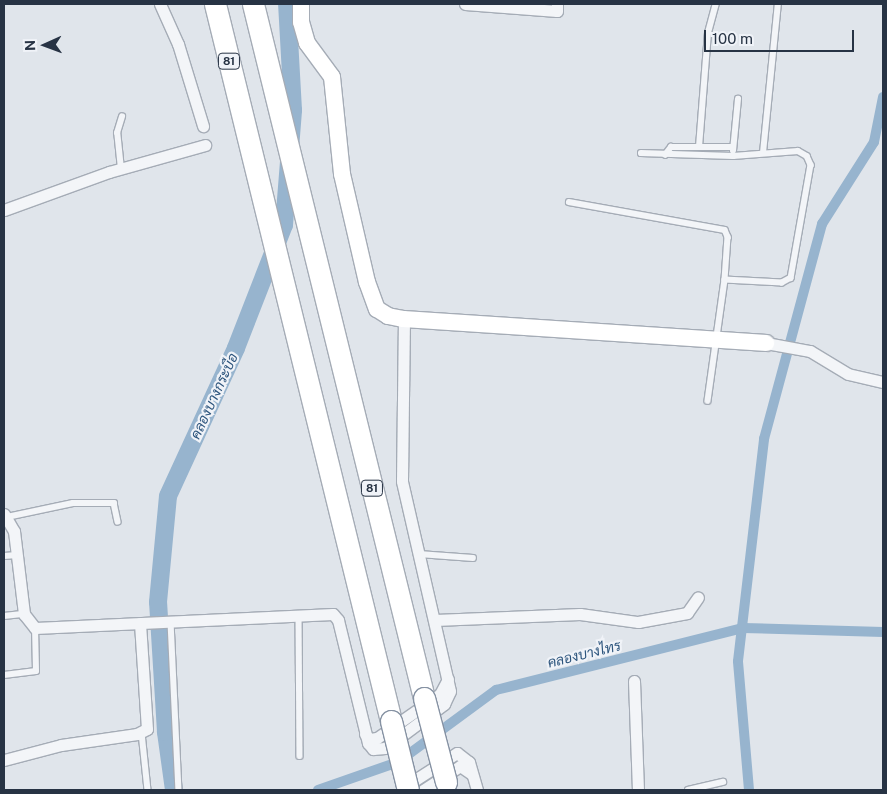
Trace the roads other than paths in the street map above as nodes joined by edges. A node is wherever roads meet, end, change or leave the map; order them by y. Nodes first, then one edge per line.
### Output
1 (160, 4) edge
2 (215, 4) edge
3 (301, 4) edge
4 (465, 4) edge
5 (557, 4) edge
6 (716, 4) edge
7 (778, 4) edge
8 (255, 12) edge
9 (738, 99) dead end
10 (122, 117) dead end
11 (203, 126) dead end
12 (205, 144) dead end
13 (699, 147) junction
14 (733, 147) junction
15 (642, 153) dead end
16 (763, 153) junction
17 (665, 155) junction
18 (733, 156) junction
19 (120, 169) junction
20 (569, 202) dead end
21 (4, 210) edge
22 (725, 280) junction
23 (404, 319) junction
24 (715, 340) junction
25 (766, 343) joint
26 (883, 382) edge
27 (708, 401) dead end
28 (5, 516) edge
29 (118, 522) dead end
30 (419, 554) junction
31 (17, 555) junction
32 (4, 556) edge
33 (473, 558) dead end
34 (698, 596) dead end
35 (24, 614) junction
36 (300, 614) junction
37 (4, 616) edge
38 (435, 620) junction
39 (168, 622) junction
40 (144, 623) junction
41 (36, 628) junction
42 (4, 675) edge
43 (634, 682) dead end
44 (142, 733) junction
45 (300, 756) dead end
46 (4, 760) edge
47 (473, 775) junction
48 (723, 782) dead end
49 (447, 786) edge
50 (148, 790) edge
51 (179, 790) edge
52 (400, 790) edge
53 (408, 790) edge
54 (423, 790) edge
55 (477, 790) edge
56 (638, 790) edge
57 (688, 790) edge

1 - 11 street
2 - 53 highway, 81, bridge
3 - 23 street
4 - 5 street
6 - 13 lane
7 - 16 lane
8 - 49 highway, 81, bridge
9 - 14 lane
10 - 19 lane
12 - 19 street
13 - 14 lane
13 - 17 lane
14 - 18 lane
15 - 17 lane
16 - 18 lane
16 - 22 lane
17 - 18 lane
19 - 21 street
20 - 22 lane
22 - 24 lane
23 - 24 street
23 - 30 street
24 - 25 street
24 - 27 lane
25 - 26 street
28 - 29 lane
28 - 31 street
30 - 33 lane
30 - 38 street
31 - 32 lane
31 - 35 street
34 - 38 street
35 - 37 lane
35 - 41 street
36 - 38 street
36 - 39 street
36 - 45 lane
39 - 40 street
39 - 51 lane
40 - 41 street
40 - 44 street
41 - 42 lane
43 - 56 street
44 - 46 street
44 - 50 lane
47 - 52 street
47 - 54 street
47 - 55 street
48 - 57 lane

